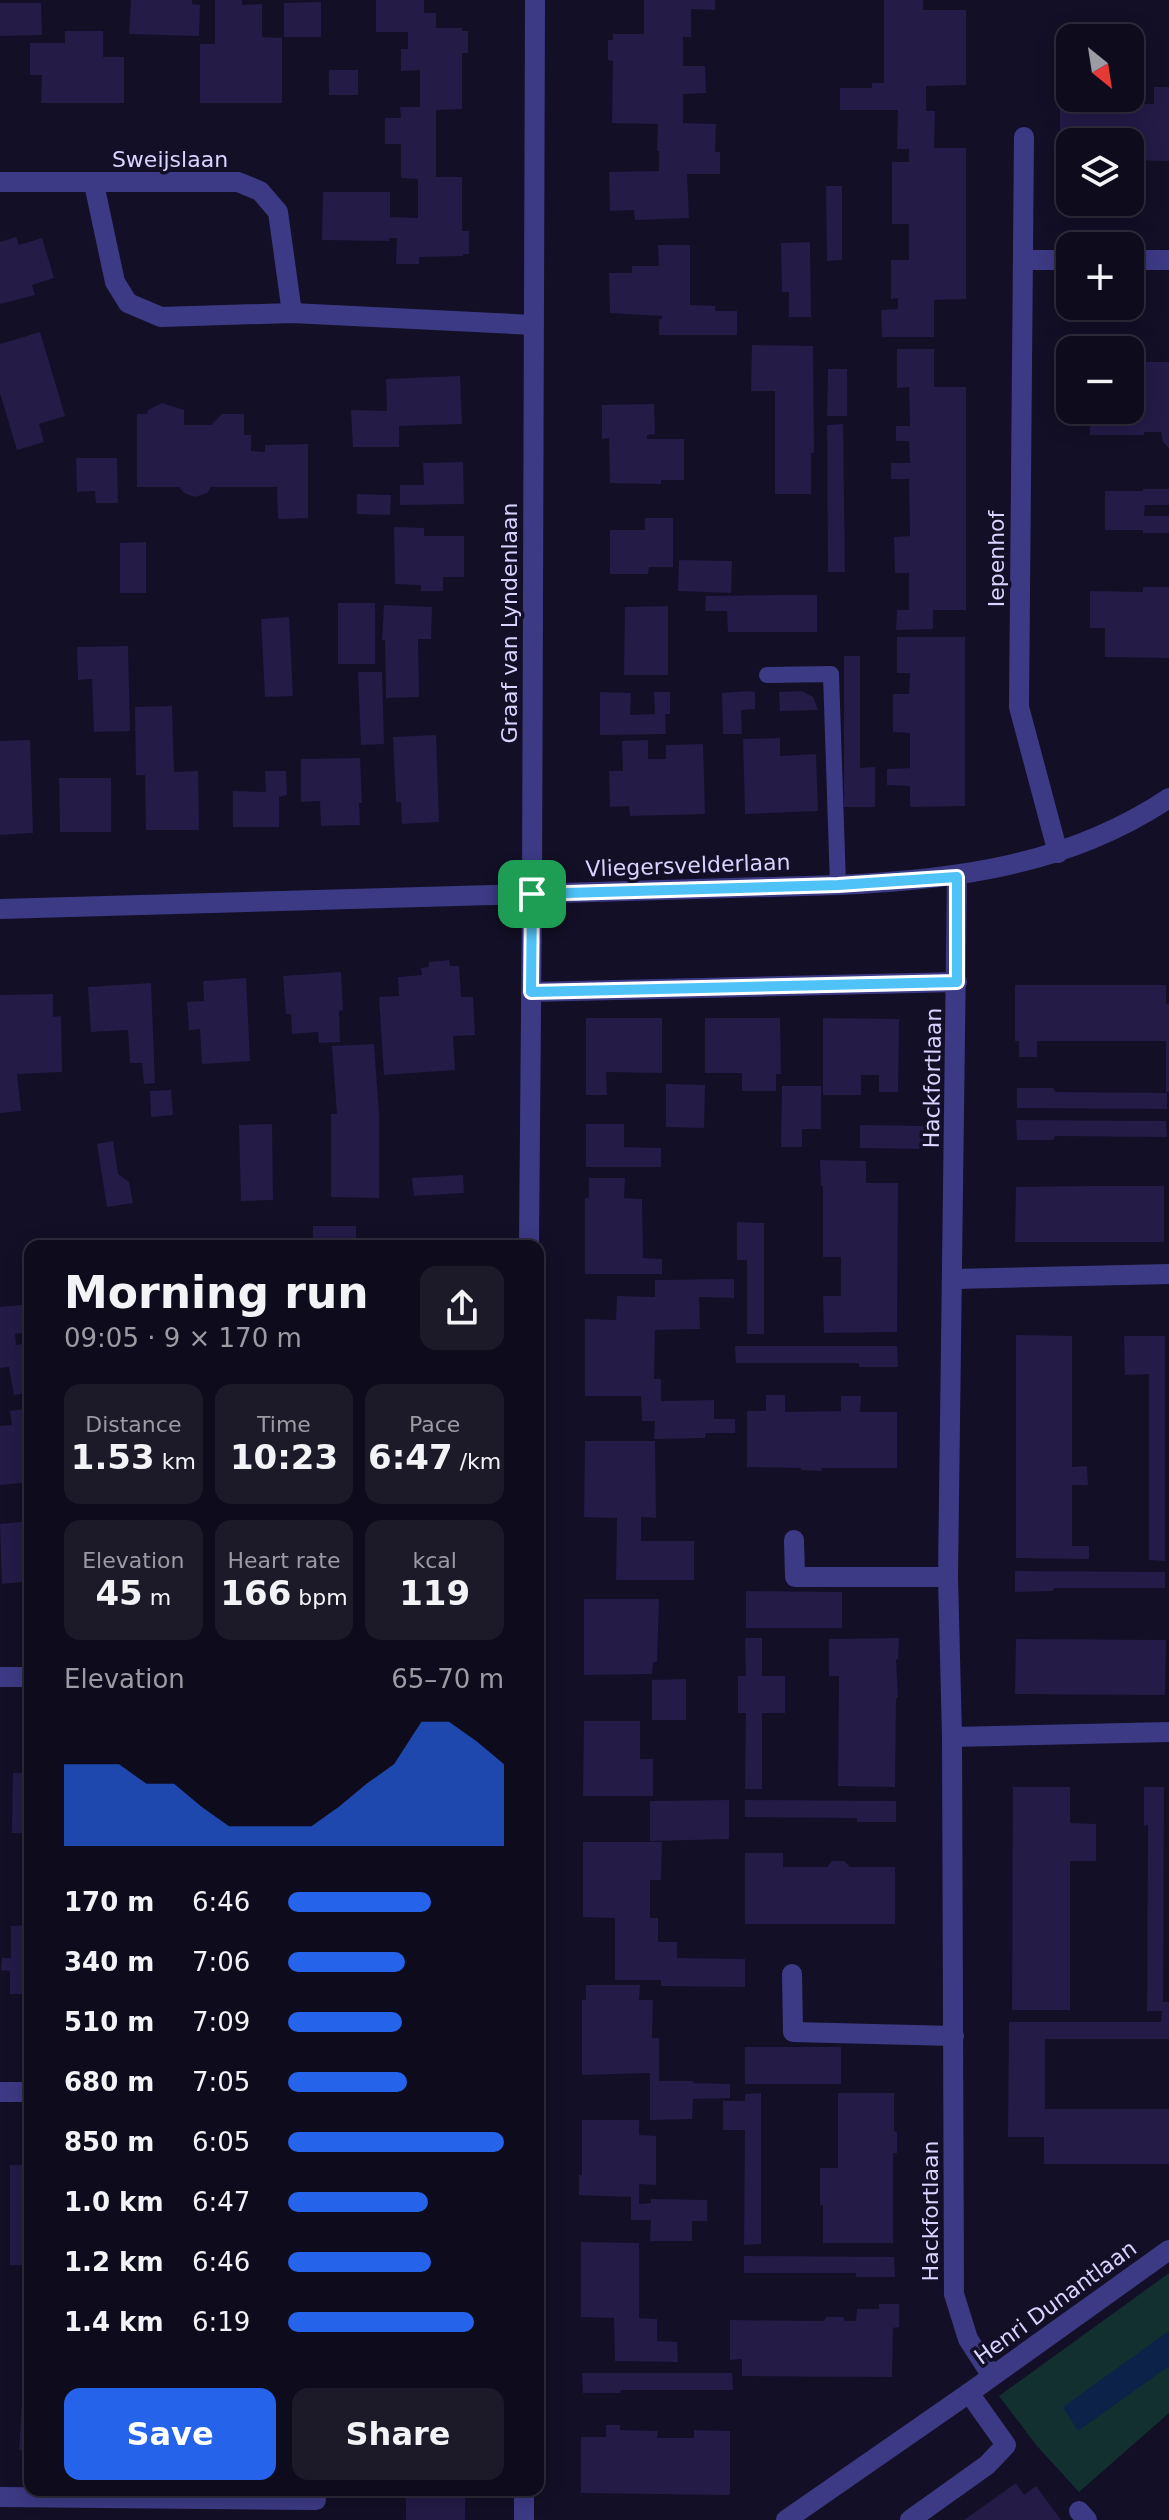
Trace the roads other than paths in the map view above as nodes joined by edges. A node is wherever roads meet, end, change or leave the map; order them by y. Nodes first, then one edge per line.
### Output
1 (535, 0) edge
2 (1024, 137) dead end
3 (0, 182) edge
4 (94, 184) junction
5 (1023, 260) junction
6 (1056, 260) edge
7 (1144, 260) edge
8 (1169, 260) edge
9 (292, 313) junction
10 (533, 325) junction
11 (767, 675) dead end
12 (1169, 798) edge
13 (1058, 853) junction
14 (957, 877) junction
15 (838, 885) junction
16 (532, 894) junction
17 (0, 909) edge
18 (957, 982) junction
19 (531, 992) junction
20 (529, 1240) edge
21 (1169, 1274) edge
22 (954, 1279) junction
23 (794, 1540) dead end
24 (948, 1577) junction
25 (0, 1677) edge
26 (24, 1677) edge
27 (1169, 1732) edge
28 (952, 1737) junction
29 (792, 1974) dead end
30 (954, 2036) junction
31 (0, 2092) edge
32 (24, 2092) edge
33 (1169, 2250) edge
34 (992, 2376) junction
35 (969, 2393) junction
36 (524, 2496) edge
37 (0, 2497) edge
38 (316, 2500) dead end
39 (524, 2520) edge
40 (786, 2520) edge
41 (910, 2520) edge

1 - 10 street, Graaf van Lyndenlaan
2 - 5 street, Iepenhof
3 - 4 street, Sweijslaan
4 - 9 street, Sweijslaan
4 - 9 street, Sweijslaan
5 - 6 street
5 - 13 street, Iepenhof
7 - 8 street
9 - 10 street, Sweijslaan
10 - 16 street, Graaf van Lyndenlaan
11 - 15 lane
12 - 13 street, Vliegersvelderlaan
13 - 14 street, Vliegersvelderlaan
14 - 15 street, Vliegersvelderlaan
14 - 18 street, Hackfortlaan
15 - 16 street, Vliegersvelderlaan
16 - 17 street, Vliegersvelderlaan
16 - 19 street, Graaf van Lyndenlaan
18 - 19 street
18 - 22 street, Hackfortlaan
19 - 20 street, Graaf van Lyndenlaan
21 - 22 street
22 - 24 street, Hackfortlaan
23 - 24 street
24 - 28 street, Hackfortlaan
25 - 26 street
27 - 28 street
28 - 30 street, Hackfortlaan
29 - 30 street
30 - 34 street, Hackfortlaan
31 - 32 street
33 - 34 street, Henri Dunantlaan
34 - 35 street, Henri Dunantlaan
35 - 40 street, Henri Dunantlaan
35 - 41 street, Henri Dunantlaan
36 - 39 street
37 - 38 street

